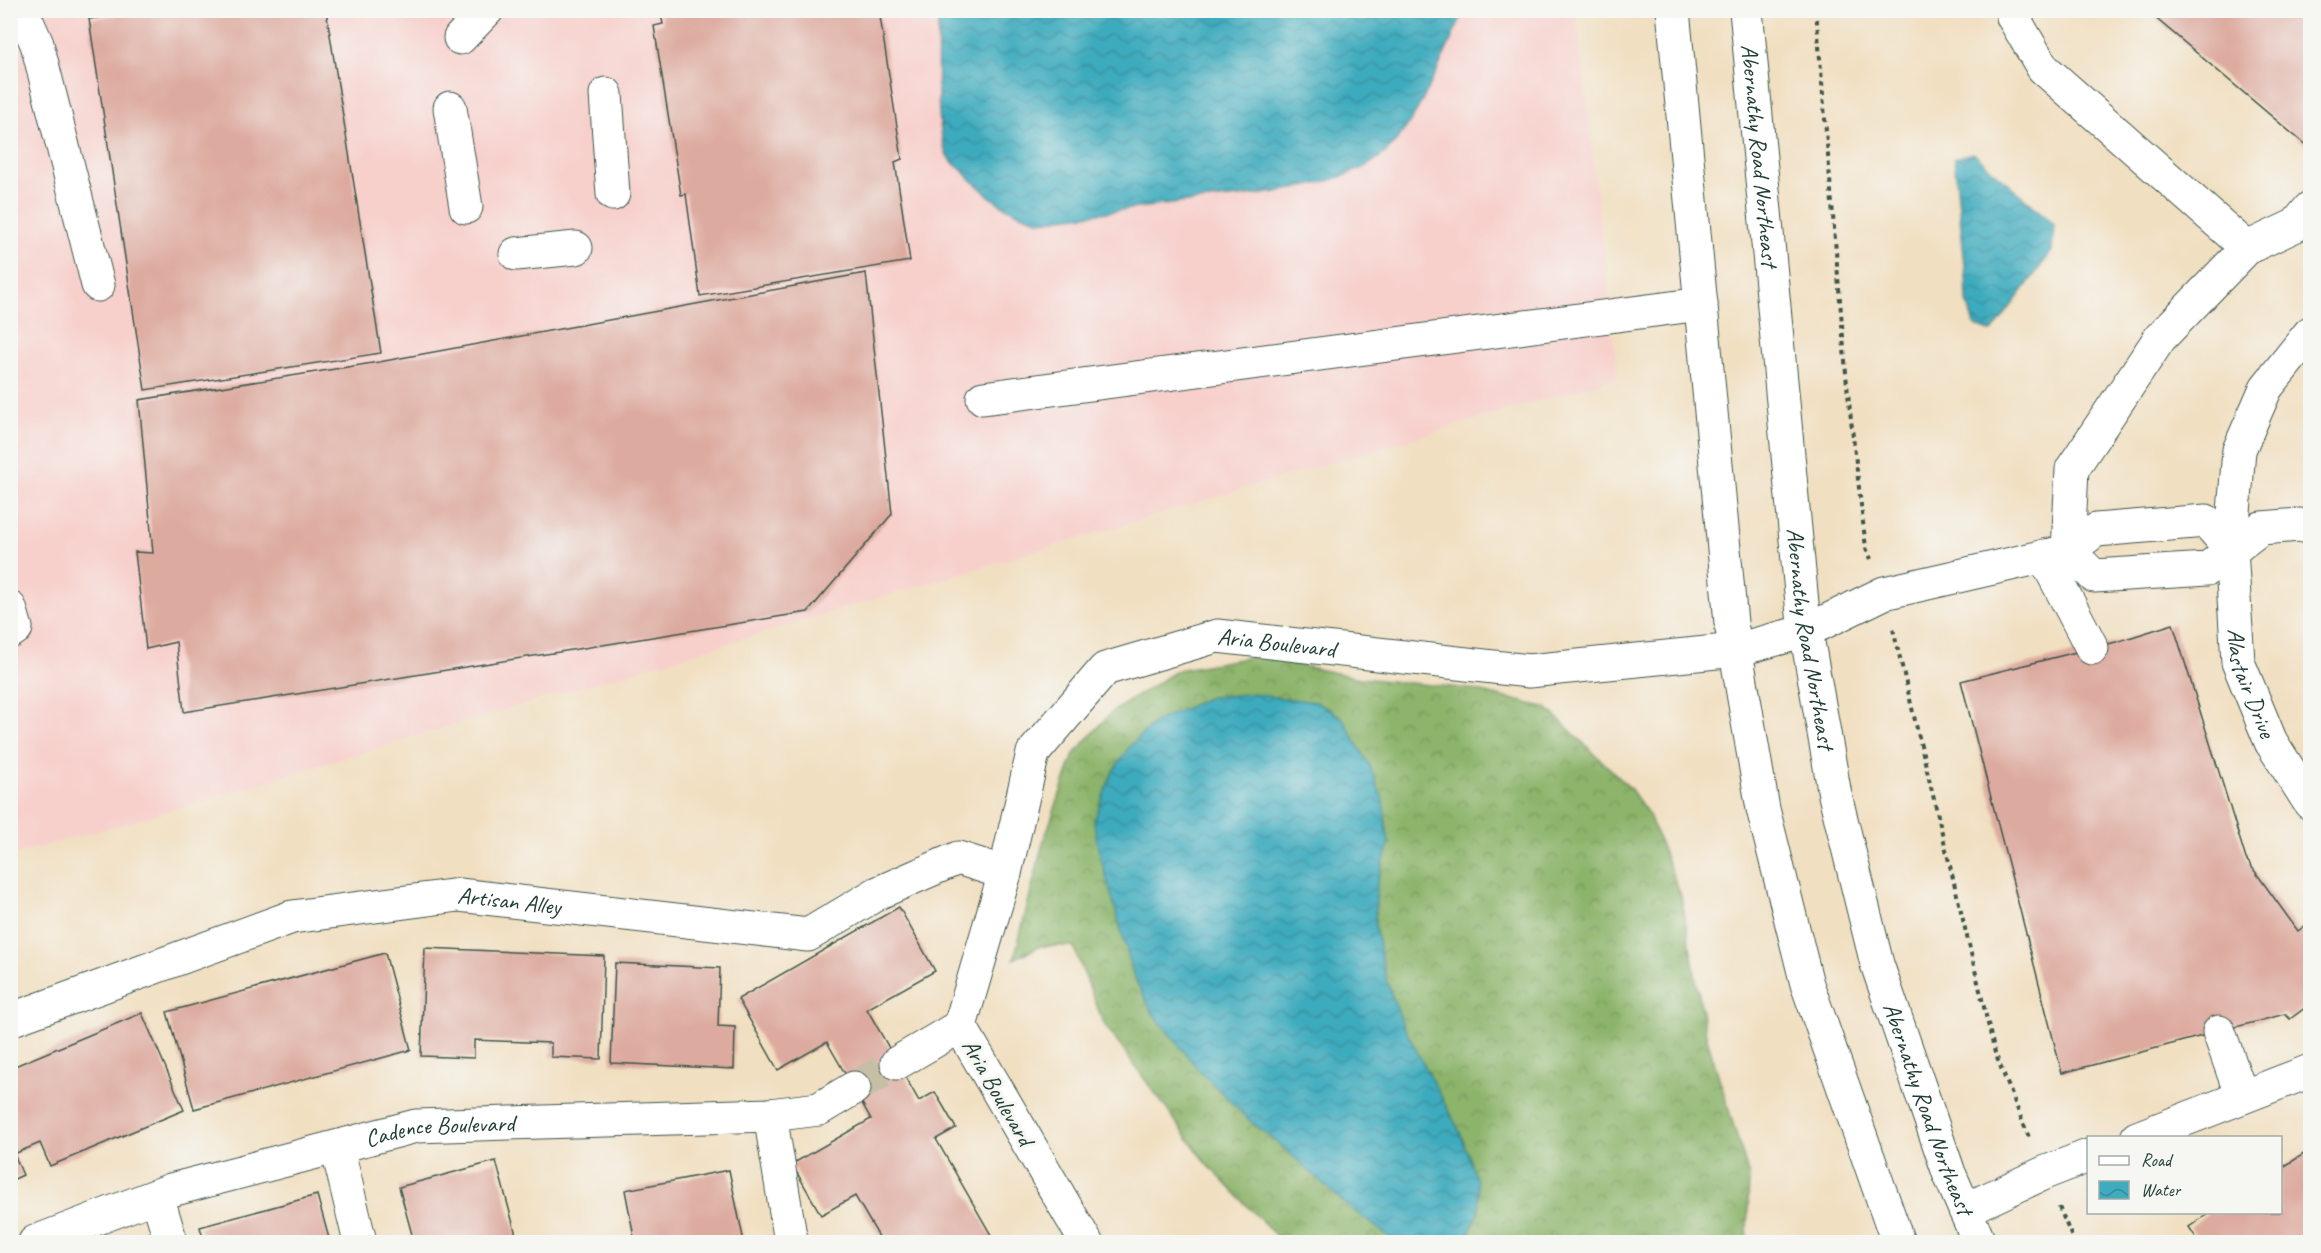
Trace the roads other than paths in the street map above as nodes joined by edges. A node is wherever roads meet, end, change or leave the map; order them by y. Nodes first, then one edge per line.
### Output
1 (22, 10) edge
2 (487, 10) edge
3 (1673, 10) edge
4 (1746, 10) edge
5 (2013, 10) edge
6 (460, 38) dead end
7 (606, 94) dead end
8 (450, 108) dead end
9 (613, 194) dead end
10 (466, 207) dead end
11 (2310, 208) edge
12 (576, 248) dead end
13 (2247, 248) junction
14 (516, 255) dead end
15 (98, 285) dead end
16 (1701, 304) junction
17 (2310, 333) edge
18 (983, 398) dead end
19 (2310, 528) edge
20 (2231, 549) junction
21 (2056, 553) junction
22 (10, 608) edge
23 (1806, 631) junction
24 (10, 632) edge
25 (2092, 648) dead end
26 (1736, 650) junction
27 (2310, 803) edge
28 (1005, 873) junction
29 (10, 1020) edge
30 (960, 1026) junction
31 (2219, 1032) dead end
32 (897, 1062) tunnel mouth
33 (2310, 1071) edge
34 (854, 1088) tunnel mouth
35 (2242, 1097) junction
36 (770, 1115) junction
37 (2140, 1136) edge
38 (337, 1147) junction
39 (2087, 1156) edge
40 (157, 1196) junction
41 (1965, 1210) junction
42 (1893, 1241) edge
43 (35, 1242) edge
44 (171, 1242) edge
45 (360, 1242) edge
46 (791, 1242) edge
47 (1086, 1242) edge
48 (1978, 1242) edge

1 - 15 street
2 - 6 street
3 - 16 street
4 - 23 street, Abernathy Road Northeast
5 - 13 street
7 - 9 street
8 - 10 street
11 - 13 street
12 - 14 street
13 - 21 street
16 - 18 street
16 - 26 street
17 - 20 street, Alastair Drive
19 - 20 street
20 - 21 street
20 - 21 street
20 - 27 street, Alastair Drive
21 - 23 street, Aria Boulevard
21 - 25 street
22 - 24 street
23 - 26 street, Aria Boulevard
23 - 41 street, Abernathy Road Northeast
26 - 28 street, Aria Boulevard
26 - 42 street
28 - 29 street, Artisan Alley
28 - 30 street, Aria Boulevard
30 - 32 street
30 - 47 street, Aria Boulevard
31 - 35 street
33 - 35 street
34 - 36 street, Cadence Boulevard
35 - 37 street
36 - 38 street, Cadence Boulevard
36 - 46 street
38 - 40 street, Cadence Boulevard
38 - 45 street
39 - 41 street
40 - 43 street, Cadence Boulevard
40 - 44 street
41 - 48 street, Abernathy Road Northeast

